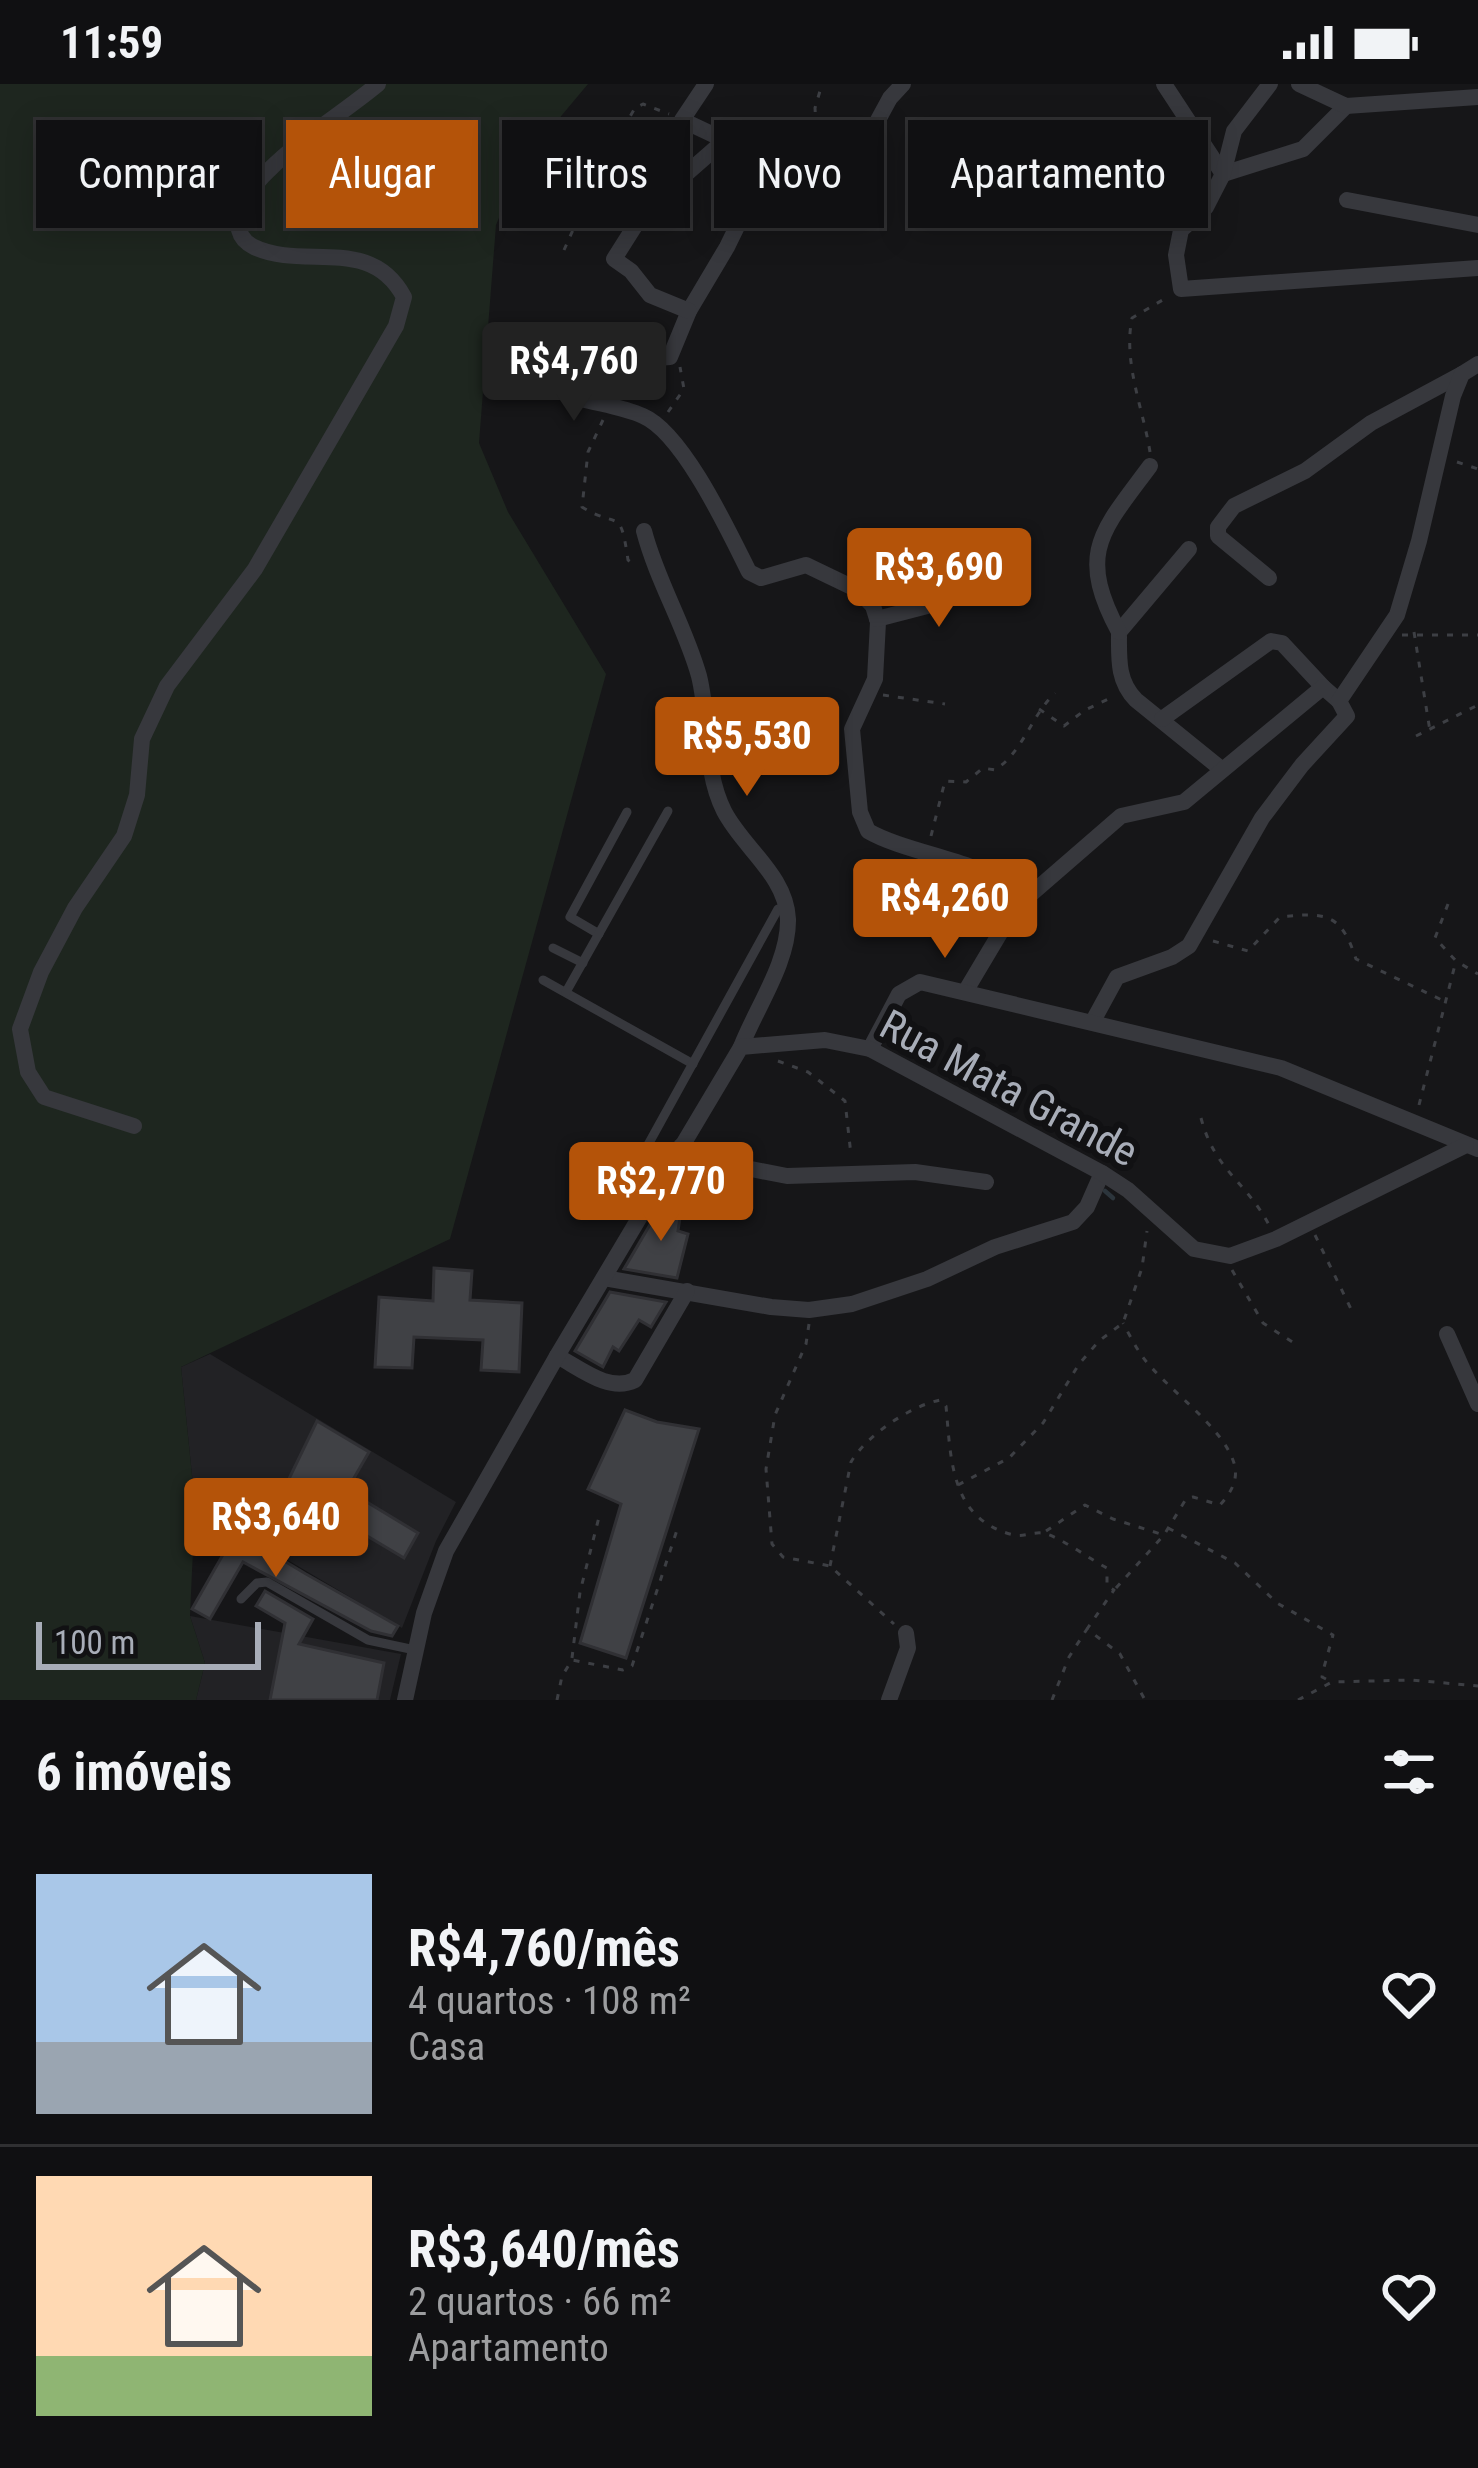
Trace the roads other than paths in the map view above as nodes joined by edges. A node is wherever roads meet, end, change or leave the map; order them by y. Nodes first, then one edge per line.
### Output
1 (378, 84) edge
2 (706, 84) edge
3 (902, 84) edge
4 (1164, 84) edge
5 (1270, 84) edge
6 (1300, 84) edge
7 (1411, 92) edge
8 (1478, 97) edge
9 (1346, 106) junction
10 (879, 120) edge
11 (714, 134) edge
12 (714, 149) edge
13 (1223, 174) junction
14 (1347, 200) dead end
15 (1478, 225) edge
16 (737, 228) edge
17 (1478, 268) edge
18 (689, 311) junction
19 (1470, 369) edge
20 (1150, 466) road end
21 (644, 531) dead end
22 (1189, 549) dead end
23 (967, 576) dead end
24 (1269, 578) dead end
25 (877, 620) junction
26 (1119, 632) junction
27 (1323, 687) junction
28 (1343, 708) junction
29 (1162, 719) junction
30 (1220, 768) junction
31 (627, 812) dead end
32 (668, 812) dead end
33 (1016, 908) junction
34 (778, 909) dead end
35 (599, 934) junction
36 (554, 948) dead end
37 (583, 964) junction
38 (543, 980) dead end
39 (566, 992) junction
40 (965, 992) junction
41 (1084, 1019) junction
42 (741, 1047) junction
43 (870, 1048) junction
44 (693, 1064) junction
45 (134, 1126) dead end
46 (681, 1146) junction
47 (1472, 1147) edge
48 (670, 1165) junction
49 (1102, 1173) junction
50 (986, 1182) dead end
51 (604, 1278) junction
52 (687, 1292) junction
53 (1447, 1334) dead end
54 (557, 1356) junction
55 (1478, 1404) edge
56 (241, 1599) dead end
57 (906, 1633) road end
58 (415, 1650) junction
59 (405, 1700) edge
60 (889, 1700) edge

1 - 45 street
2 - 11 street
3 - 10 street
4 - 13 street
5 - 13 street
6 - 9 street
7 - 8 street
7 - 9 street
9 - 13 street
12 - 18 street
13 - 17 street
14 - 15 street
16 - 18 street
18 - 25 street
19 - 24 street
19 - 28 street
20 - 26 street
21 - 42 street
22 - 26 street
23 - 25 street
25 - 33 street
26 - 29 street
27 - 28 street
27 - 29 street
27 - 30 street
28 - 41 street
29 - 30 street
30 - 33 street
31 - 35 lane
32 - 35 lane
33 - 40 street
34 - 44 lane
35 - 37 lane
36 - 37 lane
37 - 39 lane
38 - 39 lane
39 - 44 lane
40 - 41 street
40 - 43 street
41 - 47 street
42 - 43 street, Rua Mata Grande
42 - 46 street
43 - 49 street, Rua Mata Grande
44 - 48 lane
46 - 48 street
46 - 50 street
47 - 49 street, Rua Mata Grande
48 - 51 street
49 - 52 street
51 - 52 street
51 - 54 street
52 - 54 street
53 - 55 street
54 - 58 street
56 - 58 lane
57 - 60 street
58 - 59 street

